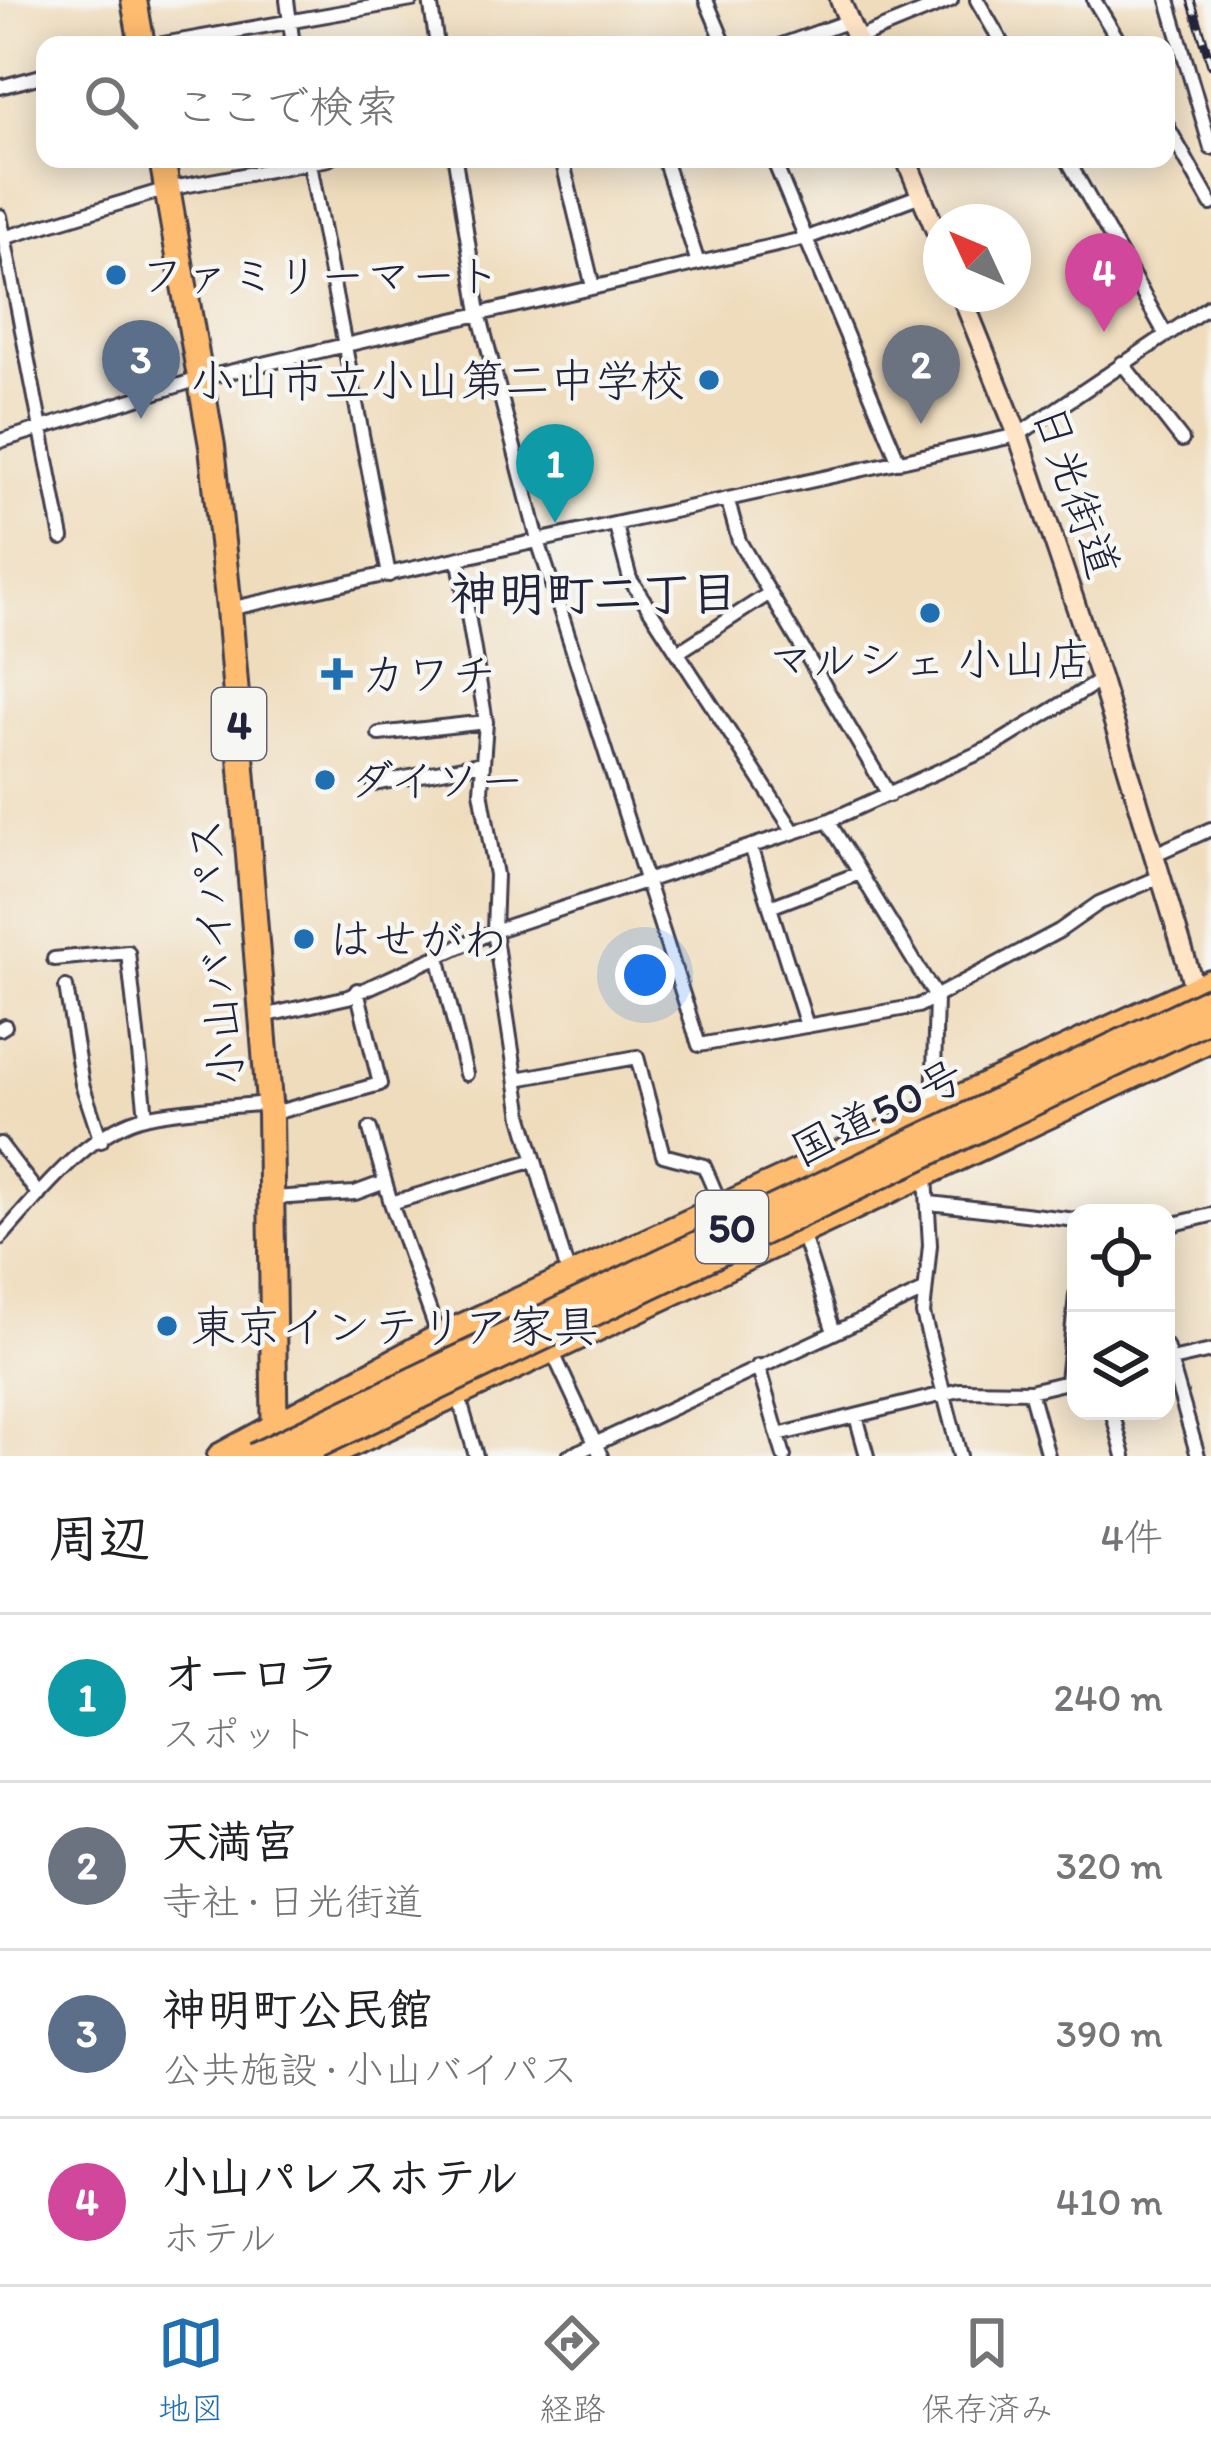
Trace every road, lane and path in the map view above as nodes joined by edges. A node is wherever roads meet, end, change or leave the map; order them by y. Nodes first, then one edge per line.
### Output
1 (134, 0) edge
2 (286, 0) edge
3 (412, 0) edge
4 (430, 0) edge
5 (706, 0) edge
6 (840, 0) edge
7 (952, 0) edge
8 (977, 0) edge
9 (1094, 0) edge
10 (1168, 0) edge
11 (290, 22) junction
12 (855, 35) edge
13 (140, 36) edge
14 (209, 36) edge
15 (292, 36) edge
16 (436, 36) edge
17 (720, 36) edge
18 (998, 36) edge
19 (1113, 36) edge
20 (36, 77) edge
21 (0, 87) edge
22 (1175, 140) edge
23 (1211, 148) edge
24 (164, 168) edge
25 (270, 168) edge
26 (311, 168) edge
27 (456, 168) edge
28 (564, 168) edge
29 (667, 168) edge
30 (777, 168) edge
31 (910, 168) edge
32 (1072, 168) edge
33 (167, 189) junction
34 (921, 194) junction
35 (925, 204) edge
36 (1211, 204) edge
37 (0, 216) edge
38 (2, 238) edge
39 (807, 238) junction
40 (698, 263) junction
41 (592, 287) junction
42 (1211, 305) edge
43 (969, 312) edge
44 (479, 313) junction
45 (1166, 335) junction
46 (346, 344) junction
47 (1122, 363) junction
48 (200, 379) junction
49 (40, 428) junction
50 (1018, 435) junction
51 (1182, 440) dead end
52 (0, 441) edge
53 (899, 462) junction
54 (728, 501) junction
55 (616, 526) junction
56 (62, 538) dead end
57 (539, 544) junction
58 (459, 561) junction
59 (389, 575) junction
60 (770, 593) junction
61 (229, 608) junction
62 (680, 651) junction
63 (1101, 680) junction
64 (486, 722) junction
65 (379, 734) dead end
66 (483, 763) junction
67 (374, 784) dead end
68 (889, 795) junction
69 (828, 821) junction
70 (1211, 829) edge
71 (794, 832) junction
72 (751, 846) junction
73 (1155, 854) junction
74 (860, 872) junction
75 (1162, 876) junction
76 (648, 880) junction
77 (770, 907) junction
78 (494, 932) junction
79 (438, 956) junction
80 (54, 959) dead end
81 (65, 987) dead end
82 (358, 990) junction
83 (1206, 990) edge
84 (936, 997) junction
85 (263, 1016) junction
86 (807, 1026) junction
87 (1210, 1040) edge
88 (466, 1074) dead end
89 (517, 1079) junction
90 (269, 1108) junction
91 (933, 1113) junction
92 (146, 1116) junction
93 (370, 1129) dead end
94 (101, 1141) junction
95 (0, 1144) edge
96 (535, 1160) junction
97 (926, 1174) junction
98 (385, 1182) junction
99 (39, 1195) junction
100 (271, 1198) junction
101 (391, 1203) junction
102 (720, 1203) junction
103 (930, 1203) junction
104 (1211, 1215) edge
105 (1067, 1219) edge
106 (1175, 1224) edge
107 (802, 1233) junction
108 (0, 1238) edge
109 (569, 1276) junction
110 (924, 1291) junction
111 (833, 1329) junction
112 (439, 1337) junction
113 (1211, 1351) edge
114 (553, 1353) junction
115 (1175, 1355) edge
116 (758, 1366) junction
117 (1067, 1382) edge
118 (1175, 1382) edge
119 (1030, 1391) junction
120 (458, 1394) junction
121 (942, 1395) junction
122 (856, 1416) junction
123 (1114, 1420) edge
124 (276, 1429) junction
125 (778, 1435) junction
126 (598, 1450) edge
127 (220, 1456) edge
128 (254, 1456) edge
129 (275, 1456) edge
130 (295, 1456) edge
131 (326, 1456) edge
132 (476, 1456) edge
133 (569, 1456) edge
134 (784, 1456) edge
135 (867, 1456) edge
136 (960, 1456) edge
137 (1048, 1456) edge
138 (1124, 1456) edge
139 (1198, 1456) edge

1 - 13 highway
2 - 11 street
3 - 11 street
4 - 16 street
5 - 17 street
6 - 12 main road
7 - 12 street
8 - 18 street
9 - 19 street
10 - 23 street
11 - 14 street
11 - 15 street
20 - 21 street
22 - 36 street
24 - 33 highway, 小山バイパス / 4
25 - 33 street
26 - 46 street
27 - 44 street
28 - 41 street
29 - 40 street
30 - 39 street
31 - 34 main road
32 - 45 street
33 - 38 street
33 - 48 highway, 小山バイパス / 4
34 - 35 main road
34 - 39 street
37 - 38 street
38 - 49 street
39 - 40 street
39 - 53 street
40 - 41 street
41 - 44 street
42 - 45 street
43 - 50 main road, 日光街道
44 - 46 street
44 - 57 street
45 - 47 street
46 - 48 street
46 - 59 street
47 - 50 street
47 - 51 street
48 - 49 street
48 - 61 highway, 小山バイパス / 4
49 - 52 street
49 - 56 street
50 - 53 street
50 - 63 main road, 日光街道
53 - 54 street
54 - 55 street
54 - 60 street
55 - 57 street
55 - 62 street
57 - 58 street
57 - 76 street
58 - 59 street
58 - 64 street
59 - 61 street
60 - 62 street
60 - 68 street
61 - 85 highway, 小山バイパス / 4
62 - 71 street
63 - 68 street
63 - 73 main road, 日光街道
64 - 65 street
64 - 66 street
66 - 67 street
66 - 78 street
68 - 69 street
69 - 71 street
69 - 74 street
70 - 73 street
71 - 72 street
72 - 76 street
72 - 77 street
73 - 75 main road, 日光街道
74 - 77 street
74 - 84 street
75 - 83 main road, 日光街道
75 - 84 street
76 - 78 street
76 - 86 street
77 - 86 street
78 - 79 street
78 - 89 street
79 - 82 street
79 - 88 street
80 - 92 street
81 - 94 street
82 - 85 street
82 - 90 street
83 - 87 main road, 日光街道
83 - 91 highway
83 - 128 highway, 国道50号 / 50, bridge
84 - 86 street
84 - 91 street
85 - 90 highway, 小山バイパス / 4
87 - 97 highway
87 - 130 highway, 国道50号 / 50, bridge
89 - 96 street
89 - 102 street
90 - 92 street
90 - 100 highway, 小山バイパス / 4
91 - 102 highway
92 - 94 street
93 - 98 street
94 - 99 street
95 - 99 street
96 - 101 street
96 - 109 street
97 - 103 street
97 - 107 highway
98 - 100 street
98 - 101 street
99 - 108 street
100 - 124 highway, 小山バイパス / 4
101 - 112 street
102 - 109 highway
103 - 105 street
103 - 110 street
104 - 106 street
107 - 111 street
107 - 114 highway
109 - 112 highway
110 - 111 street
110 - 121 street
111 - 116 street
112 - 124 highway
113 - 115 street
114 - 120 highway
114 - 126 street
116 - 125 street
116 - 126 street
117 - 119 street
118 - 139 street
119 - 121 street
119 - 137 street
120 - 131 highway
120 - 132 street
121 - 122 street
121 - 136 street
122 - 125 street
122 - 135 street
123 - 138 street
124 - 127 highway
124 - 129 highway, 小山バイパス / 4
125 - 134 street
126 - 133 street

